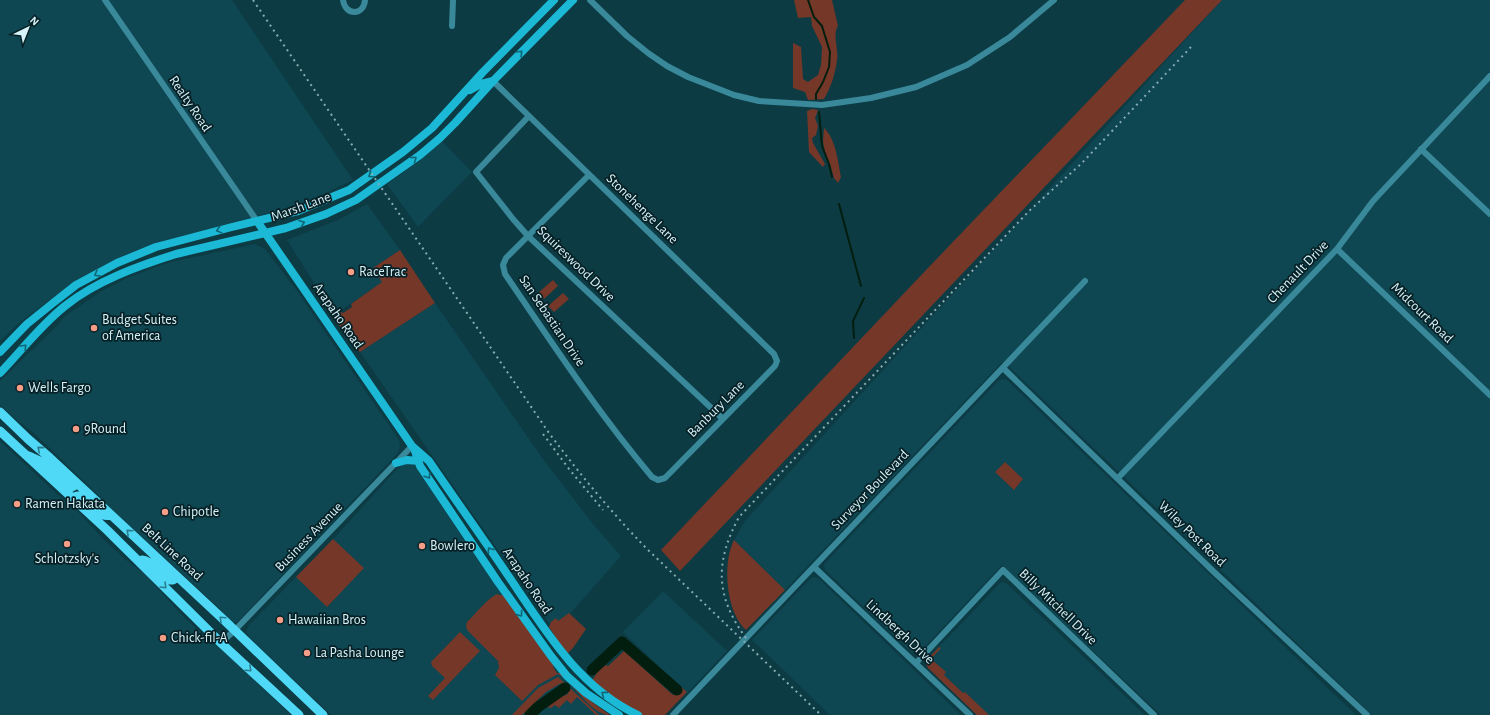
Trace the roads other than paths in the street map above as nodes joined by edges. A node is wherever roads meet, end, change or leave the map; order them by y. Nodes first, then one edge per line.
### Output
1 (105, 0) edge
2 (343, 0) edge
3 (365, 0) edge
4 (453, 0) edge
5 (554, 0) edge
6 (573, 0) edge
7 (590, 0) edge
8 (1054, 0) edge
9 (452, 26) dead end
10 (508, 47) junction
11 (1490, 76) edge
12 (493, 81) junction
13 (463, 94) junction
14 (529, 116) junction
15 (1421, 149) junction
16 (589, 175) junction
17 (1490, 214) edge
18 (257, 221) junction
19 (264, 234) junction
20 (528, 236) junction
21 (1337, 249) junction
22 (1085, 281) dead end
23 (0, 352) edge
24 (774, 354) joint
25 (1003, 368) junction
26 (0, 373) edge
27 (1490, 395) edge
28 (0, 412) edge
29 (722, 419) junction
30 (0, 431) edge
31 (412, 446) junction
32 (24, 454) junction
33 (419, 461) junction
34 (396, 463) junction
35 (665, 478) joint
36 (1118, 478) junction
37 (77, 484) junction
38 (71, 498) junction
39 (110, 515) junction
40 (107, 530) junction
41 (147, 548) junction
42 (138, 560) junction
43 (814, 567) junction
44 (178, 577) junction
45 (235, 630) junction
46 (221, 643) junction
47 (916, 663) junction
48 (299, 715) edge
49 (323, 715) edge
50 (619, 715) edge
51 (638, 715) edge
52 (673, 715) edge
53 (970, 715) edge
54 (1154, 715) edge
55 (1366, 715) edge

1 - 18 street, Realty Road
2 - 3 street
4 - 9 street
5 - 10 main road, Marsh Lane
12 -> 6 main road, Marsh Lane
7 - 8 street
10 - 12 main road
10 - 13 main road, Marsh Lane
11 - 15 street, Chenault Drive
12 - 13 main road
12 - 14 street, Stonehenge Lane
19 -> 12 main road, Marsh Lane
13 -> 18 main road, Marsh Lane
14 - 16 street, Stonehenge Lane
14 - 20 street, Squireswood Drive
15 - 17 street
15 - 21 street, Chenault Drive
16 - 20 street, San Sebastian Drive
16 - 24 street, Stonehenge Lane
18 - 19 main road, Arapaho Road
18 -> 23 main road, Marsh Lane
26 -> 19 main road, Marsh Lane
19 - 31 main road, Arapaho Road
20 - 29 street, Squireswood Drive
20 - 35 street, San Sebastian Drive
21 - 27 street, Midcourt Road
21 - 36 street, Chenault Drive
22 - 25 street, Surveyor Boulevard
24 - 29 street, Banbury Lane
25 - 36 street, Wiley Post Road
25 - 43 street, Surveyor Boulevard
37 -> 28 main road, Belt Line Road
29 - 35 street, Banbury Lane
30 - 32 main road, Belt Line Road
31 - 33 main road, Arapaho Road
31 - 34 street, Business Avenue
51 -> 31 main road, Arapaho Road
32 - 37 main road
32 - 38 main road, Belt Line Road
33 - 34 main road
33 -> 50 main road, Arapaho Road
34 - 45 street, Business Avenue
36 - 55 street, Wiley Post Road
37 - 39 main road, Belt Line Road
38 - 39 main road
38 - 40 main road, Belt Line Road
41 -> 39 main road, Belt Line Road
40 - 41 main road
40 - 42 main road, Belt Line Road
41 - 44 main road, Belt Line Road
42 - 44 main road
42 -> 46 main road, Belt Line Road
43 - 47 street, Lindbergh Drive
43 - 52 street, Surveyor Boulevard
45 -> 44 main road, Belt Line Road
45 - 46 street, Business Avenue
45 - 49 main road, Belt Line Road
46 -> 48 main road, Belt Line Road
47 - 53 street, Lindbergh Drive
47 - 54 street, Billy Mitchell Drive

